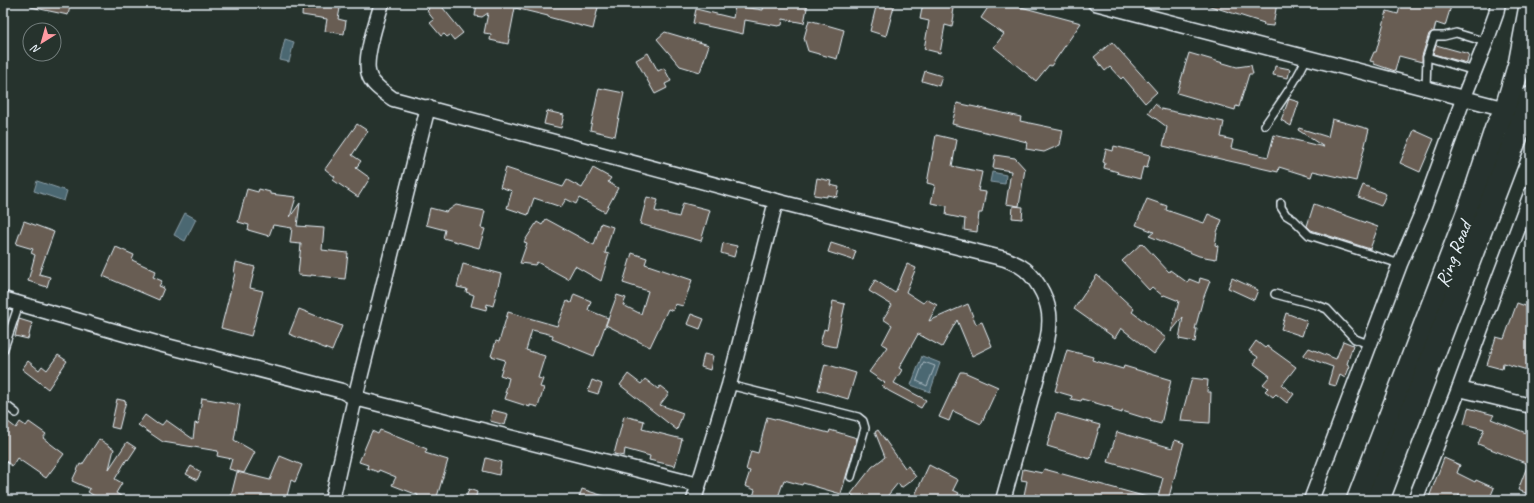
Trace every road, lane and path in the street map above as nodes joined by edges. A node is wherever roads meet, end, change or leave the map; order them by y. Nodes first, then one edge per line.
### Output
1 (382, 3) edge
2 (1095, 3) edge
3 (1498, 3) edge
4 (1531, 3) edge
5 (1486, 42) junction
6 (1307, 57) junction
7 (1427, 57) junction
8 (1475, 70) junction
9 (1426, 88) junction
10 (1464, 97) junction
11 (1531, 98) edge
12 (428, 107) junction
13 (1506, 109) junction
14 (1264, 125) dead end
15 (1531, 194) edge
16 (776, 201) junction
17 (1281, 203) dead end
18 (1400, 264) junction
19 (1275, 294) dead end
20 (3, 299) edge
21 (19, 304) junction
22 (1371, 345) junction
23 (3, 350) edge
24 (729, 385) junction
25 (1459, 389) junction
26 (355, 398) junction
27 (3, 403) edge
28 (1531, 406) edge
29 (16, 413) dead end
30 (851, 477) dead end
31 (698, 485) junction
32 (332, 500) edge
33 (694, 500) edge
34 (1003, 500) edge
35 (1312, 500) edge
36 (1358, 500) edge
37 (1378, 500) edge
38 (1415, 500) edge

1 - 12 street
2 - 6 street
3 - 5 street
4 - 13 main road, Ring Road
5 - 7 lane
5 - 8 street
6 - 9 street
6 - 14 lane
7 - 8 lane
7 - 9 lane
8 - 10 street
9 - 10 street
10 - 13 street
10 - 18 street
11 - 37 main road, Ring Road
12 - 16 street
12 - 26 street
13 - 36 main road, Ring Road
15 - 25 street
16 - 24 street
16 - 34 street
17 - 18 lane
18 - 22 street
19 - 22 lane
20 - 21 street
21 - 23 lane
21 - 26 street
22 - 35 street
24 - 30 lane
24 - 31 street
25 - 28 street
25 - 38 street
26 - 31 street
26 - 32 street
27 - 29 lane
31 - 33 street

